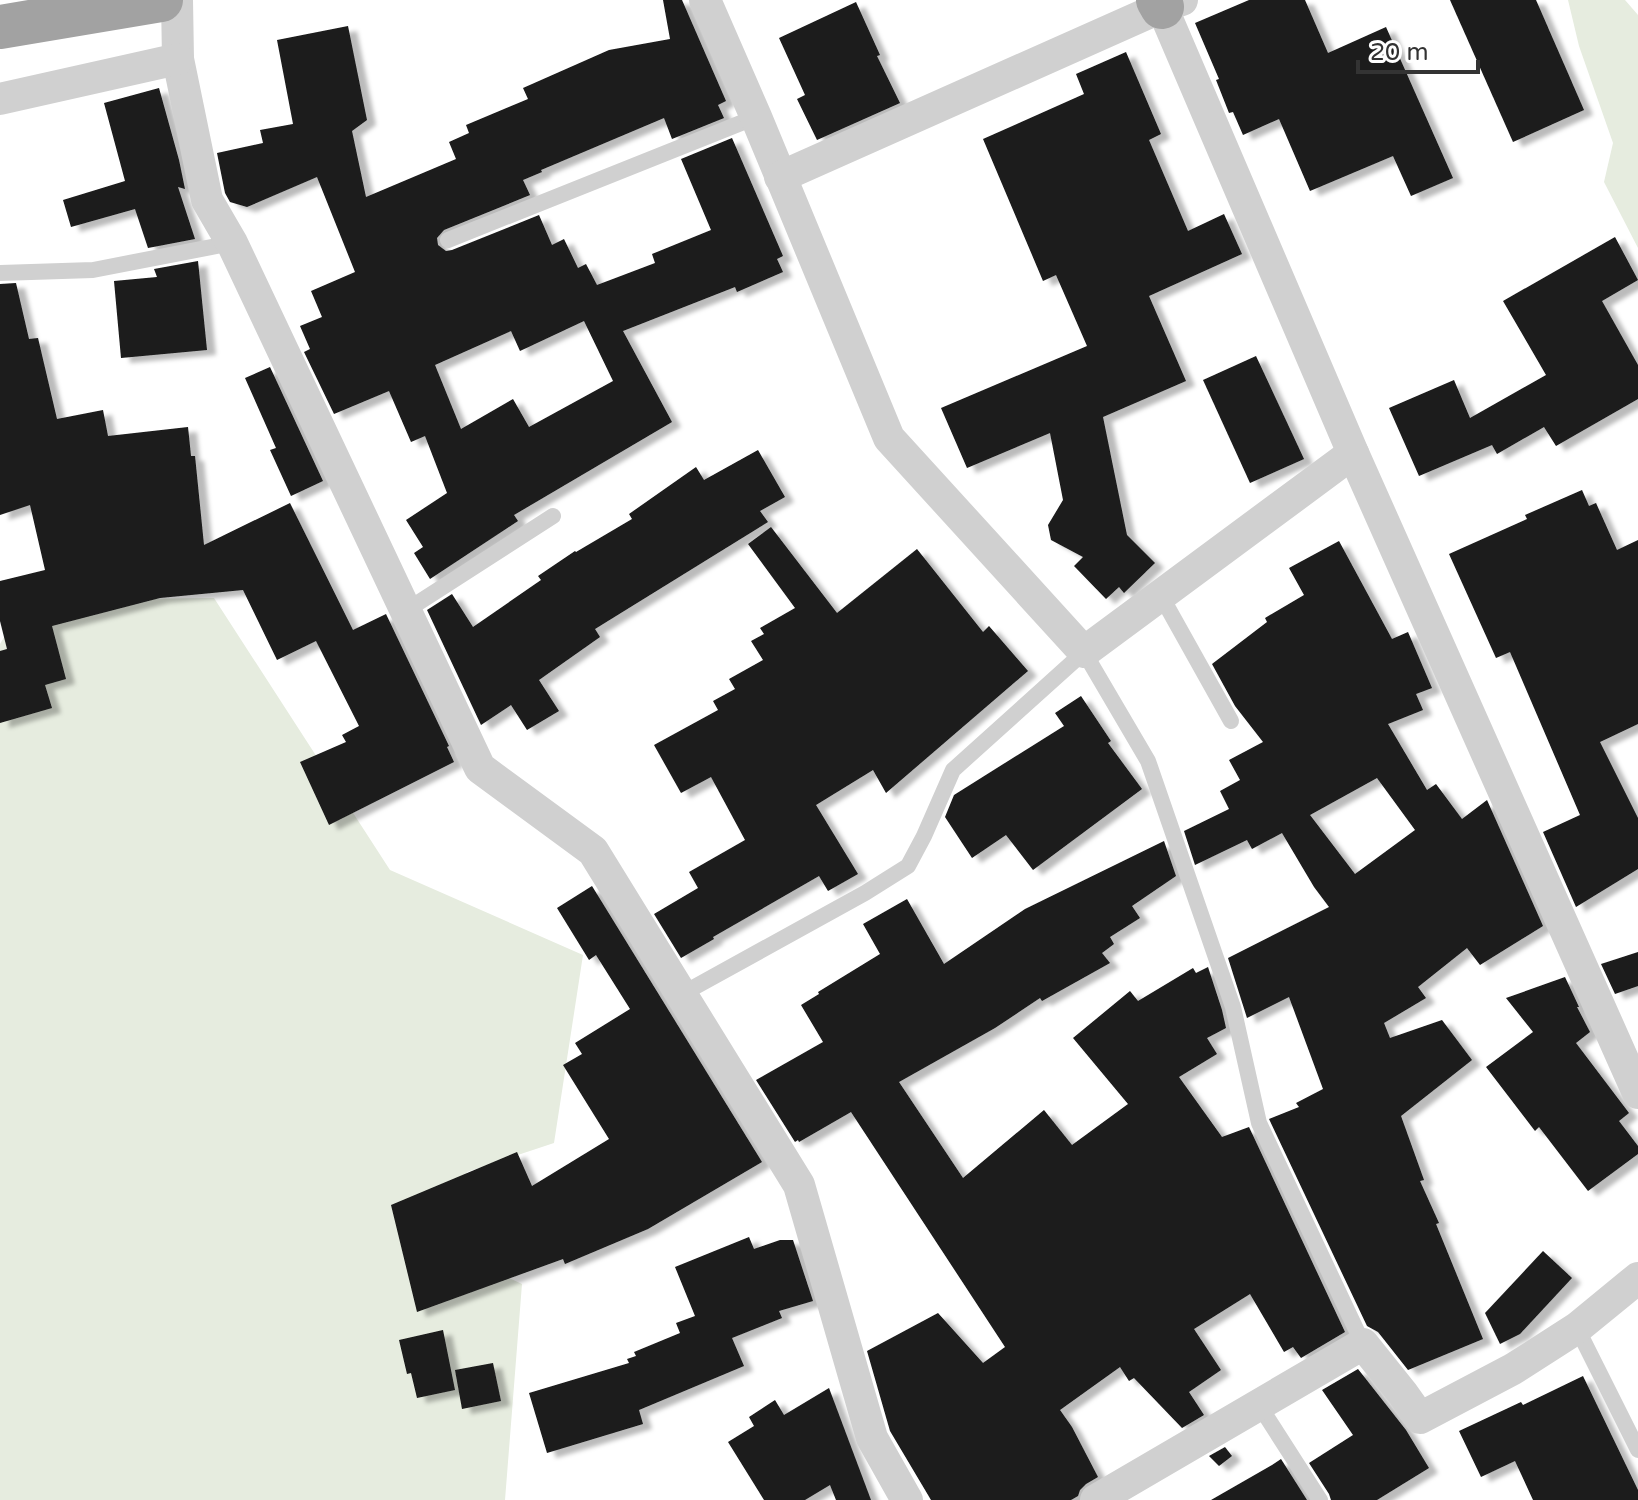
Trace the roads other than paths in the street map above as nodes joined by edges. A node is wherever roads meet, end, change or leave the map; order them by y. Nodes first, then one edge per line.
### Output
1 (161, 0) edge
2 (177, 0) edge
3 (705, 0) edge
4 (1166, 2) edge
5 (0, 27) edge
6 (178, 59) junction
7 (0, 99) edge
8 (756, 117) junction
9 (780, 177) junction
10 (448, 240) dead end
11 (232, 243) junction
12 (0, 273) edge
13 (1353, 453) junction
14 (553, 516) dead end
15 (1160, 594) junction
16 (407, 610) junction
17 (1084, 652) junction
18 (1231, 721) dead end
19 (682, 994) junction
20 (1638, 1093) edge
21 (1638, 1278) edge
22 (1577, 1328) junction
23 (1363, 1344) junction
24 (1259, 1405) junction
25 (1638, 1450) edge
26 (907, 1500) edge
27 (1096, 1500) edge
28 (1320, 1500) edge

1 - 5 highway
2 - 6 street
3 - 8 street
4 - 9 street
4 - 13 street
6 - 7 street
6 - 11 street
8 - 9 street
8 - 10 lane
9 - 17 street
11 - 12 lane
11 - 16 street
13 - 15 street
13 - 20 street
14 - 16 lane
15 - 17 street
15 - 18 lane
16 - 19 street
17 - 19 lane
17 - 23 lane
19 - 26 street
21 - 22 street
22 - 23 street
22 - 25 lane
23 - 24 street
24 - 27 street
24 - 28 lane

